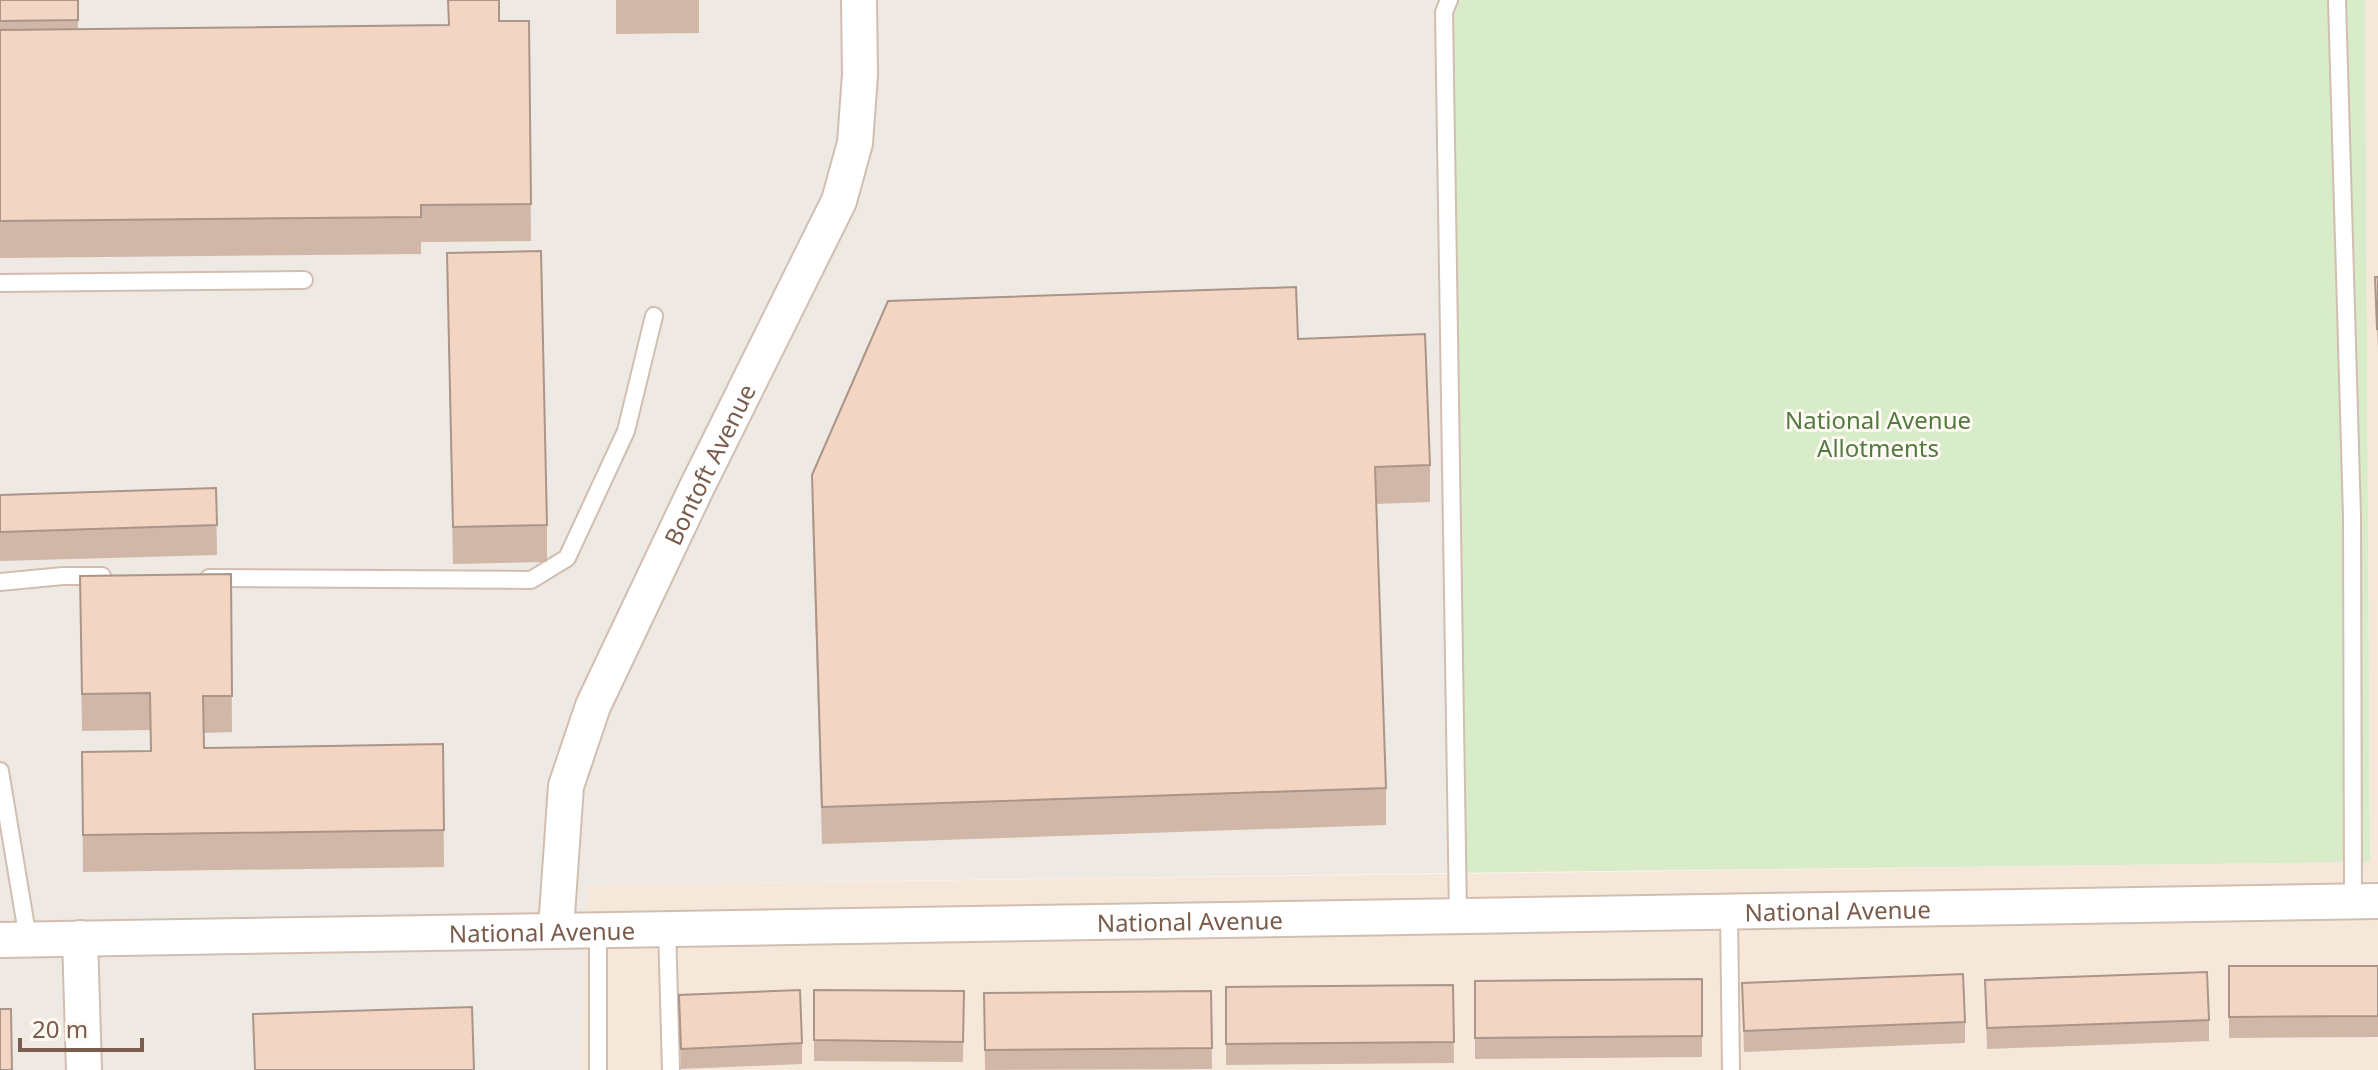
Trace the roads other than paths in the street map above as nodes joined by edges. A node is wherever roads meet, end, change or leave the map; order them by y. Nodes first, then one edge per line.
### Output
1 (859, 0) edge
2 (1449, 0) edge
3 (2337, 0) edge
4 (304, 280) dead end
5 (0, 283) edge
6 (654, 316) dead end
7 (123, 577) edge
8 (199, 578) edge
9 (0, 582) edge
10 (0, 771) edge
11 (2366, 902) edge
12 (1729, 911) junction
13 (1458, 916) junction
14 (667, 927) junction
15 (598, 928) junction
16 (556, 929) junction
17 (80, 938) junction
18 (14, 940) edge
19 (84, 1070) edge
20 (598, 1070) edge
21 (671, 1070) edge
22 (1731, 1070) edge

1 - 16 street, Bontoft Avenue
2 - 13 lane
3 - 11 lane
4 - 5 lane
6 - 8 lane
7 - 9 lane
10 - 18 lane
11 - 12 street, National Avenue
12 - 13 street, National Avenue
12 - 22 lane
13 - 14 street, National Avenue
14 - 15 street, National Avenue
14 - 21 lane
15 - 16 street, National Avenue
15 - 20 lane
16 - 17 street, National Avenue
17 - 18 street, National Avenue
17 - 19 street

